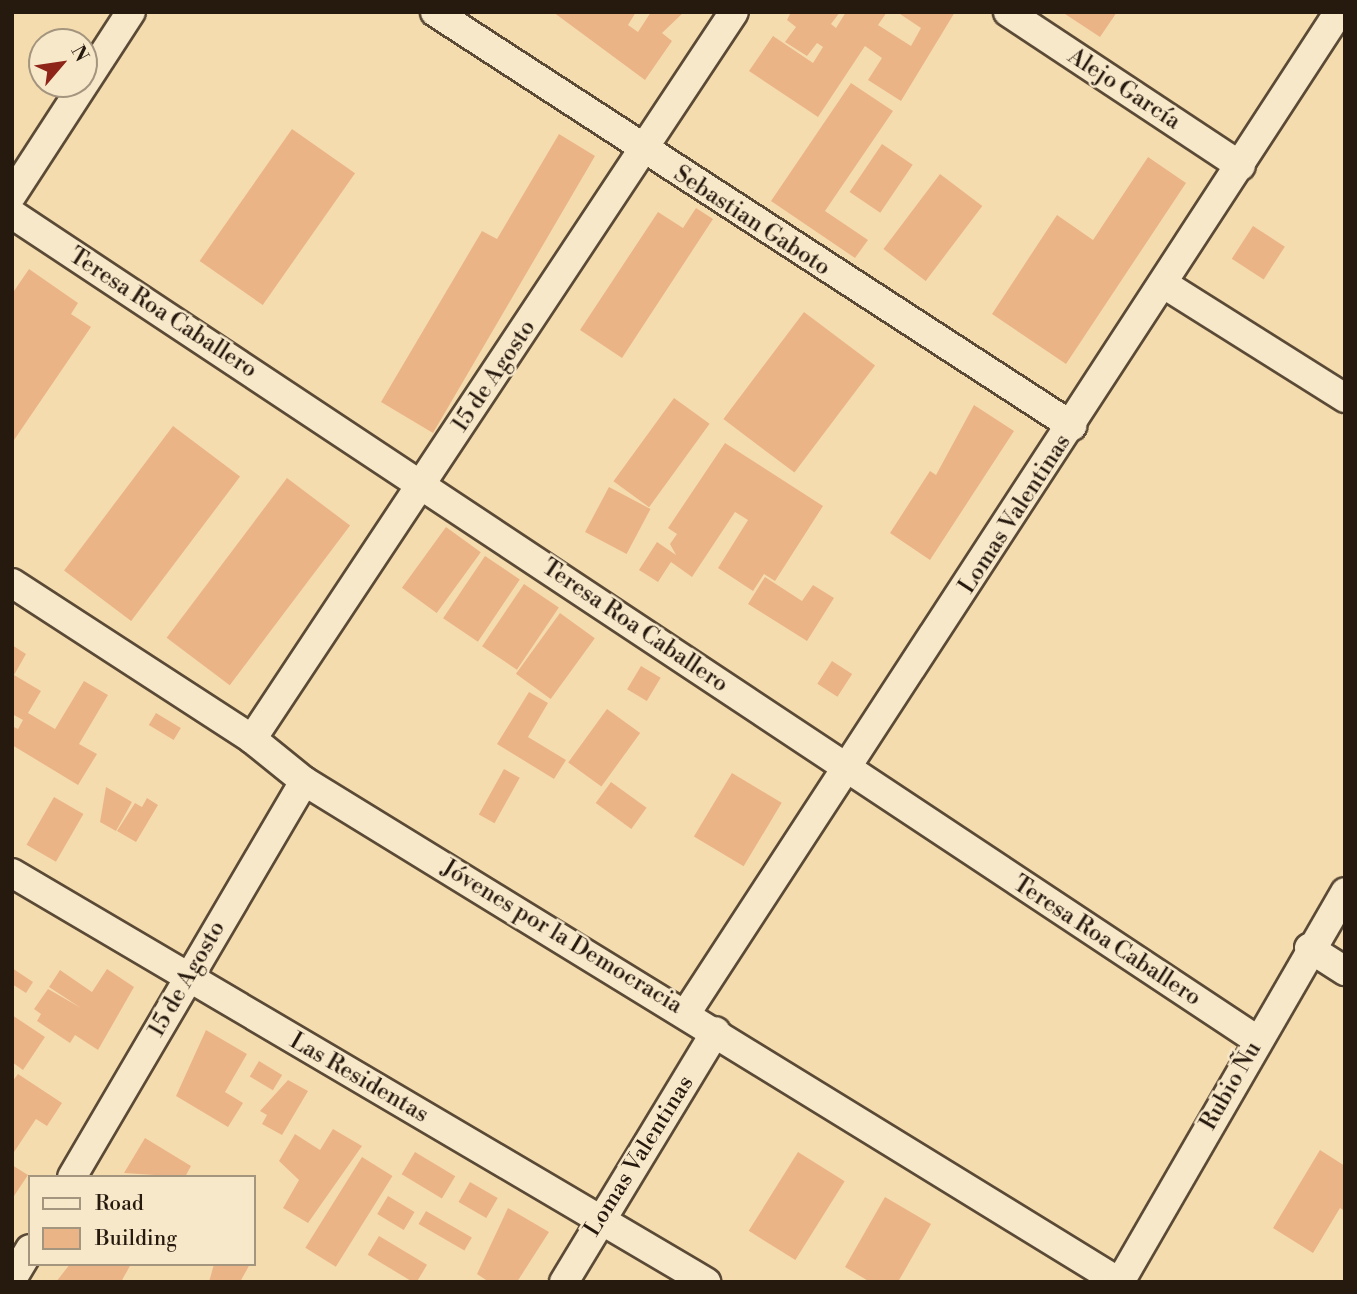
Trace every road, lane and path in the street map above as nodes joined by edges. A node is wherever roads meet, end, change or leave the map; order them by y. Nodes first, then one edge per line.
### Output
1 (131, 12) edge
2 (435, 12) edge
3 (734, 12) edge
4 (1008, 12) edge
5 (1339, 12) edge
6 (643, 151) junction
7 (1241, 166) junction
8 (12, 195) edge
9 (12, 215) edge
10 (1164, 284) junction
11 (1345, 398) edge
12 (1072, 426) junction
13 (423, 483) junction
14 (12, 583) edge
15 (252, 739) junction
16 (848, 770) junction
17 (303, 781) junction
18 (12, 873) edge
19 (1345, 892) edge
20 (1309, 948) junction
21 (1345, 971) edge
22 (187, 978) junction
23 (687, 1012) junction
24 (716, 1031) junction
25 (1257, 1040) junction
26 (73, 1175) edge
27 (599, 1219) junction
28 (28, 1252) edge
29 (12, 1279) edge
30 (564, 1282) edge
31 (706, 1282) edge
32 (1119, 1282) edge

1 - 8 street
2 - 6 street, Sebastian Gaboto
3 - 6 street, 15 de Agosto
4 - 7 street, Alejo García
5 - 7 street, Lomas Valentinas
6 - 12 street, Sebastian Gaboto
6 - 13 street, 15 de Agosto
7 - 10 street, Lomas Valentinas
9 - 13 street, Teresa Roa Caballero
10 - 11 street
10 - 12 street, Lomas Valentinas
12 - 16 street, Lomas Valentinas
13 - 15 street, 15 de Agosto
13 - 16 street, Teresa Roa Caballero
14 - 15 street, Jóvenes por la Democracia
15 - 17 street, Jóvenes por la Democracia
16 - 23 street, Lomas Valentinas
16 - 25 street, Teresa Roa Caballero
17 - 22 street, 15 de Agosto
17 - 23 street, Jóvenes por la Democracia
18 - 22 street, Las Residentas
19 - 20 street, Rubio Ñu
20 - 21 street
20 - 25 street, Rubio Ñu
22 - 26 street, 15 de Agosto
22 - 27 street, Las Residentas
23 - 24 street, Jóvenes por la Democracia
24 - 27 street, Lomas Valentinas
24 - 32 street, Jóvenes por la Democracia
25 - 32 street, Rubio Ñu
27 - 30 street, Lomas Valentinas
27 - 31 street, Las Residentas
28 - 29 street

